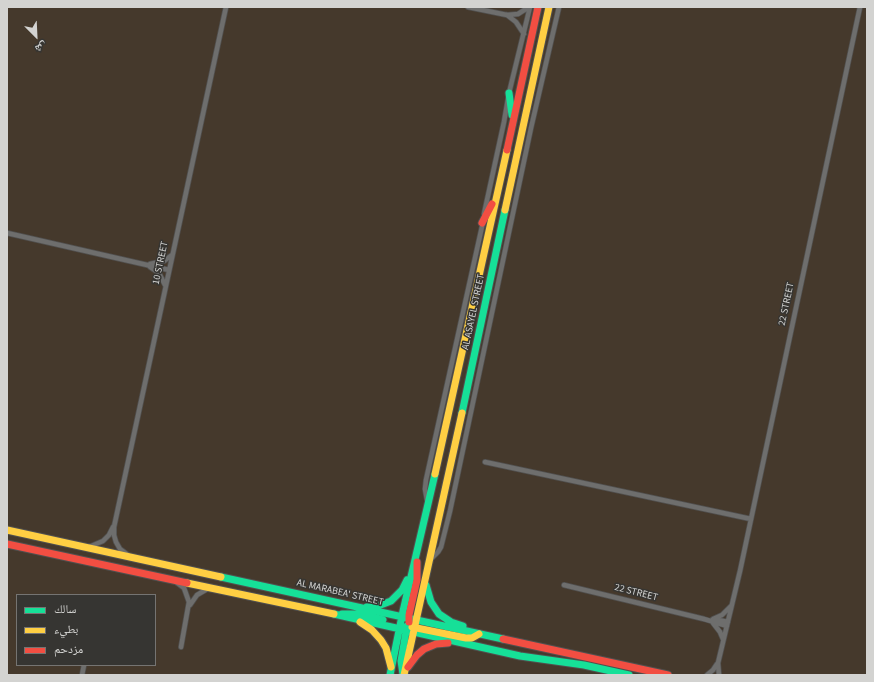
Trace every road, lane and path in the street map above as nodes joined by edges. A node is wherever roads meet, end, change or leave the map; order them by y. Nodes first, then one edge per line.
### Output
1 (226, 7) edge
2 (468, 7) edge
3 (529, 7) edge
4 (538, 7) edge
5 (550, 7) edge
6 (559, 7) edge
7 (860, 7) edge
8 (507, 15) junction
9 (524, 34) junction
10 (509, 93) junction
11 (513, 119) junction
12 (496, 198) junction
13 (482, 223) junction
14 (7, 233) edge
15 (173, 254) junction
16 (147, 265) junction
17 (169, 270) junction
18 (166, 287) junction
19 (485, 462) dead end
20 (428, 502) junction
21 (751, 519) junction
22 (114, 524) junction
23 (7, 530) edge
24 (7, 544) edge
25 (85, 547) junction
26 (416, 556) junction
27 (131, 557) junction
28 (430, 559) junction
29 (426, 579) junction
30 (173, 580) junction
31 (564, 585) dead end
32 (209, 588) junction
33 (732, 605) junction
34 (189, 607) junction
35 (358, 608) junction
36 (338, 616) junction
37 (354, 619) junction
38 (712, 620) junction
39 (727, 624) junction
40 (408, 625) junction
41 (479, 634) junction
42 (723, 639) junction
43 (459, 643) junction
44 (181, 647) dead end
45 (718, 662) junction
46 (391, 672) edge
47 (404, 674) edge
48 (629, 675) edge
49 (668, 675) edge
50 (707, 675) edge
51 (719, 675) edge

1 - 15 street, 10 STREET
2 - 8 street
3 - 8 street
3 - 9 street
4 - 11 main road, AL ASAYEL STREET
5 - 28 main road, AL ASAYEL STREET
6 - 28 street
7 - 21 street, 22 STREET
8 - 9 street
9 - 10 street
10 - 11 main road
10 - 13 street
11 - 12 main road, AL ASAYEL STREET
12 - 13 main road
12 - 20 main road, AL ASAYEL STREET
13 - 20 street
14 - 16 street
15 - 16 street
15 - 17 street, 10 STREET
16 - 17 street
16 - 18 street
17 - 18 street, 10 STREET
18 - 22 street, 10 STREET
19 - 21 street
20 - 26 main road, AL ASAYEL STREET
21 - 33 street, 22 STREET
22 - 25 street, 10 STREET
22 - 27 street, 10 STREET
23 - 25 main road, AL MARABEA' STREET
24 - 30 main road, AL MARABEA' STREET
25 - 27 main road, AL MARABEA' STREET
26 - 35 main road
26 - 40 main road, AL ASAYEL STREET
27 - 35 main road, AL MARABEA' STREET
28 - 29 main road, AL ASAYEL STREET
29 - 40 main road, AL ASAYEL STREET
29 - 41 main road
30 - 32 main road, AL MARABEA' STREET
30 - 34 street
31 - 38 street, 22 STREET
32 - 34 street
32 - 36 main road, AL MARABEA' STREET
33 - 38 street
33 - 39 street, 22 STREET
34 - 44 street
35 - 40 main road, AL MARABEA' STREET
36 - 37 main road, AL MARABEA' STREET
36 - 40 main road
37 - 40 main road, AL MARABEA' STREET
37 - 46 main road
38 - 39 street, 22 STREET
38 - 42 street
39 - 42 street, 22 STREET
40 - 41 main road, AL MARABEA' STREET
40 - 43 main road, AL MARABEA' STREET
40 - 46 main road, AL ASAYEL STREET
40 - 47 main road, AL ASAYEL STREET
41 - 49 main road, AL MARABEA' STREET
42 - 45 street, 22 STREET
43 - 47 main road
43 - 48 main road, AL MARABEA' STREET
45 - 50 street, 22 STREET
45 - 51 street, 22 STREET

